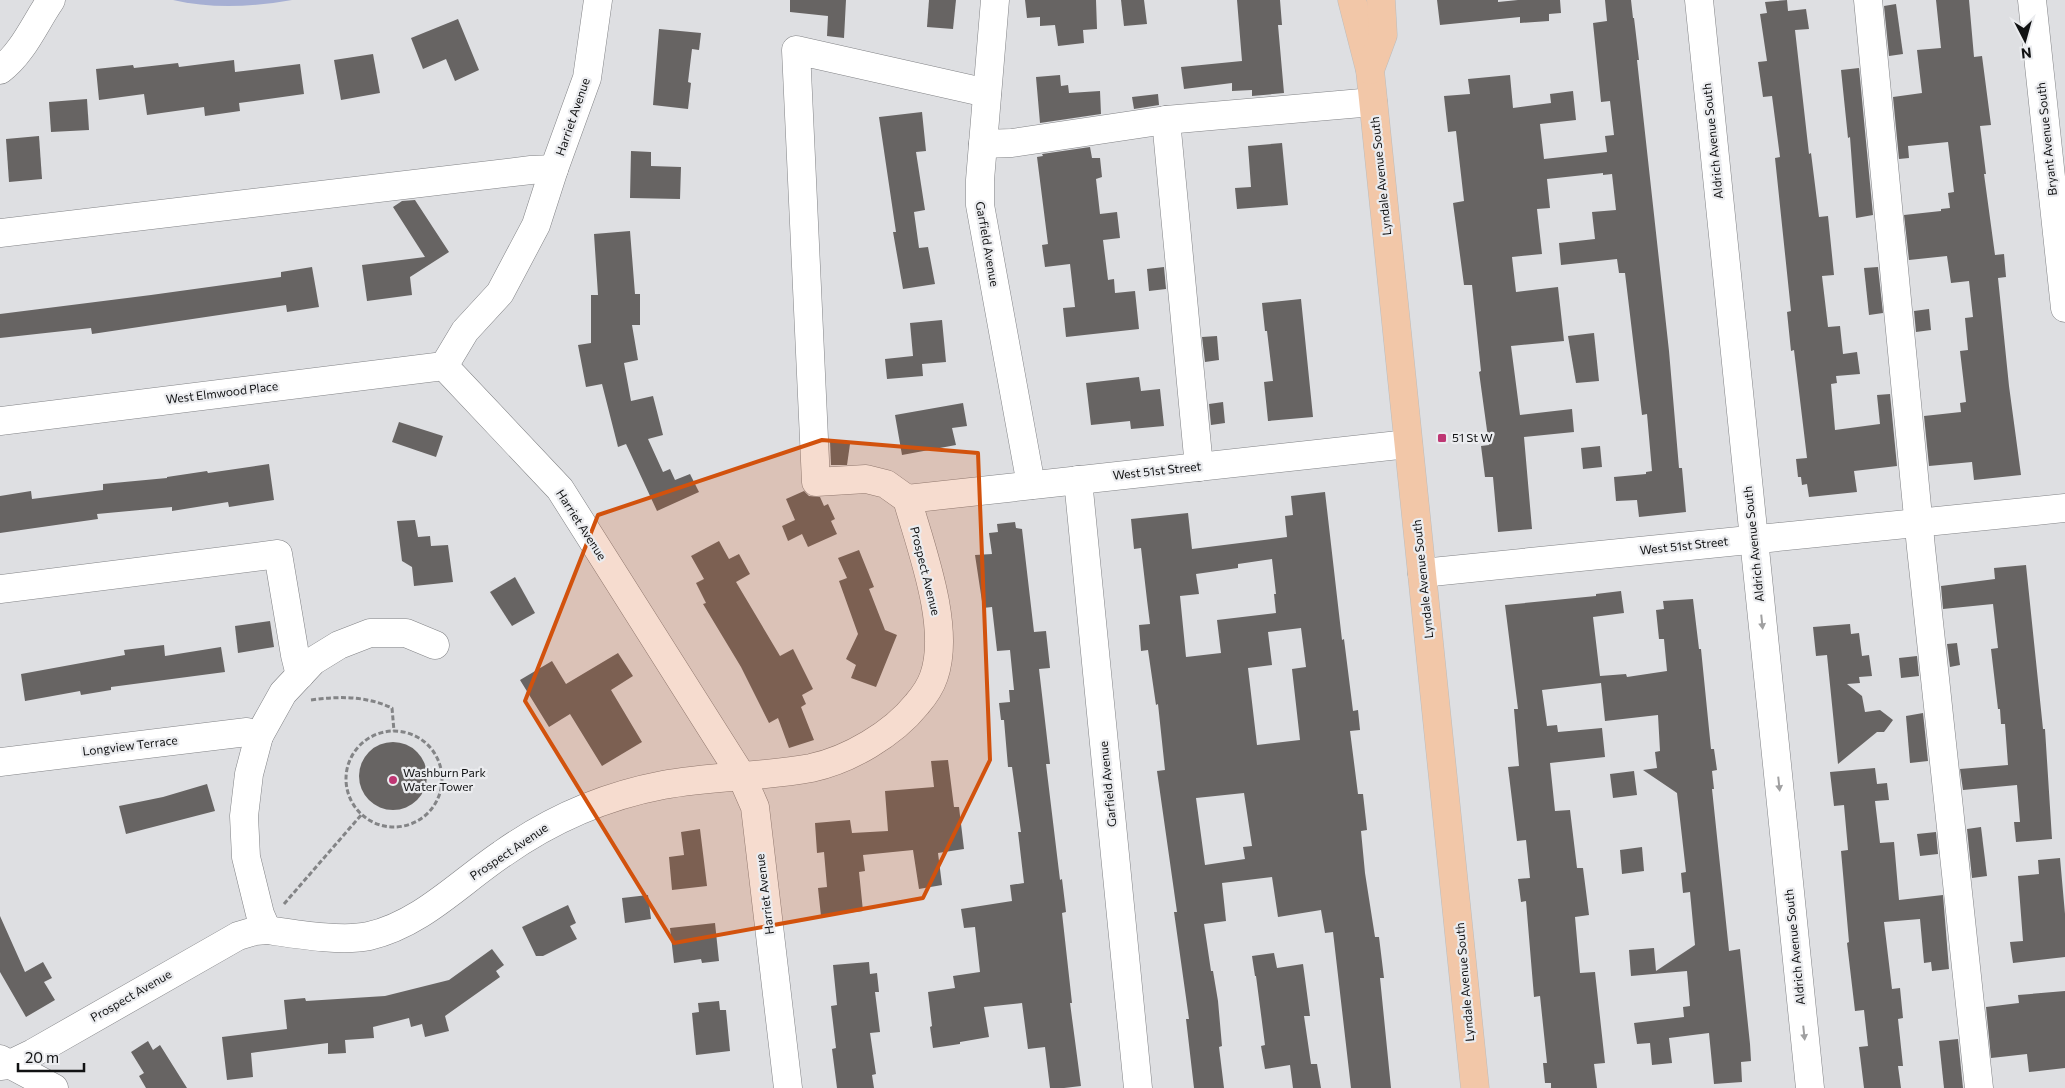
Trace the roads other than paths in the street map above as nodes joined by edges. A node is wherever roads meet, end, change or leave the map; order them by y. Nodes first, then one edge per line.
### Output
1 (51, 0) edge
2 (598, 0) edge
3 (995, 0) edge
4 (1352, 0) edge
5 (1381, 0) edge
6 (1699, 0) edge
7 (1868, 0) edge
8 (2032, 0) edge
9 (0, 70) edge
10 (1370, 70) junction
11 (987, 93) junction
12 (1373, 102) junction
13 (1166, 120) junction
14 (983, 144) junction
15 (554, 169) junction
16 (0, 232) edge
17 (2065, 308) edge
18 (444, 366) junction
19 (0, 421) edge
20 (1408, 444) junction
21 (1199, 467) junction
22 (1078, 480) junction
23 (1032, 486) junction
24 (907, 499) junction
25 (2065, 508) edge
26 (1918, 522) junction
27 (1754, 539) junction
28 (1422, 573) junction
29 (0, 589) edge
30 (435, 644) dead end
31 (303, 688) junction
32 (259, 736) junction
33 (0, 762) edge
34 (741, 775) junction
35 (267, 930) junction
36 (3, 1063) edge
37 (54, 1088) edge
38 (788, 1088) edge
39 (1138, 1088) edge
40 (1475, 1088) edge
41 (1810, 1088) edge
42 (1979, 1088) edge

1 - 9 street
2 - 15 street, Harriet Avenue
3 - 11 street, Garfield Avenue
4 - 10 main road, Lyndale Avenue South
5 - 10 main road, Lyndale Avenue South
6 - 27 street, Aldrich Avenue South
7 - 26 street
8 - 17 street, Bryant Avenue South
10 - 12 main road, Lyndale Avenue South
11 - 14 street, Garfield Avenue
11 - 24 street
12 - 13 street
12 - 20 main road, Lyndale Avenue South
13 - 14 street
13 - 21 street
14 - 23 street, Garfield Avenue
15 - 16 street
15 - 18 street, Harriet Avenue
18 - 19 street, West Elmwood Place
18 - 34 street, Harriet Avenue
20 - 21 street, West 51st Street
20 - 28 main road, Lyndale Avenue South
21 - 22 street, West 51st Street
22 - 23 street, West 51st Street
22 - 39 street, Garfield Avenue
23 - 24 street, West 51st Street
24 - 34 street, Prospect Avenue
25 - 26 street, West 51st Street
26 - 27 street, West 51st Street
26 - 42 street
27 - 28 street, West 51st Street
27 -> 41 street, Aldrich Avenue South
28 - 40 main road, Lyndale Avenue South
29 - 31 street
30 - 31 street
31 - 32 street
32 - 33 street, Longview Terrace
32 - 35 street
34 - 35 street, Prospect Avenue
34 - 38 street, Harriet Avenue
35 - 36 street, Prospect Avenue
36 - 37 street

